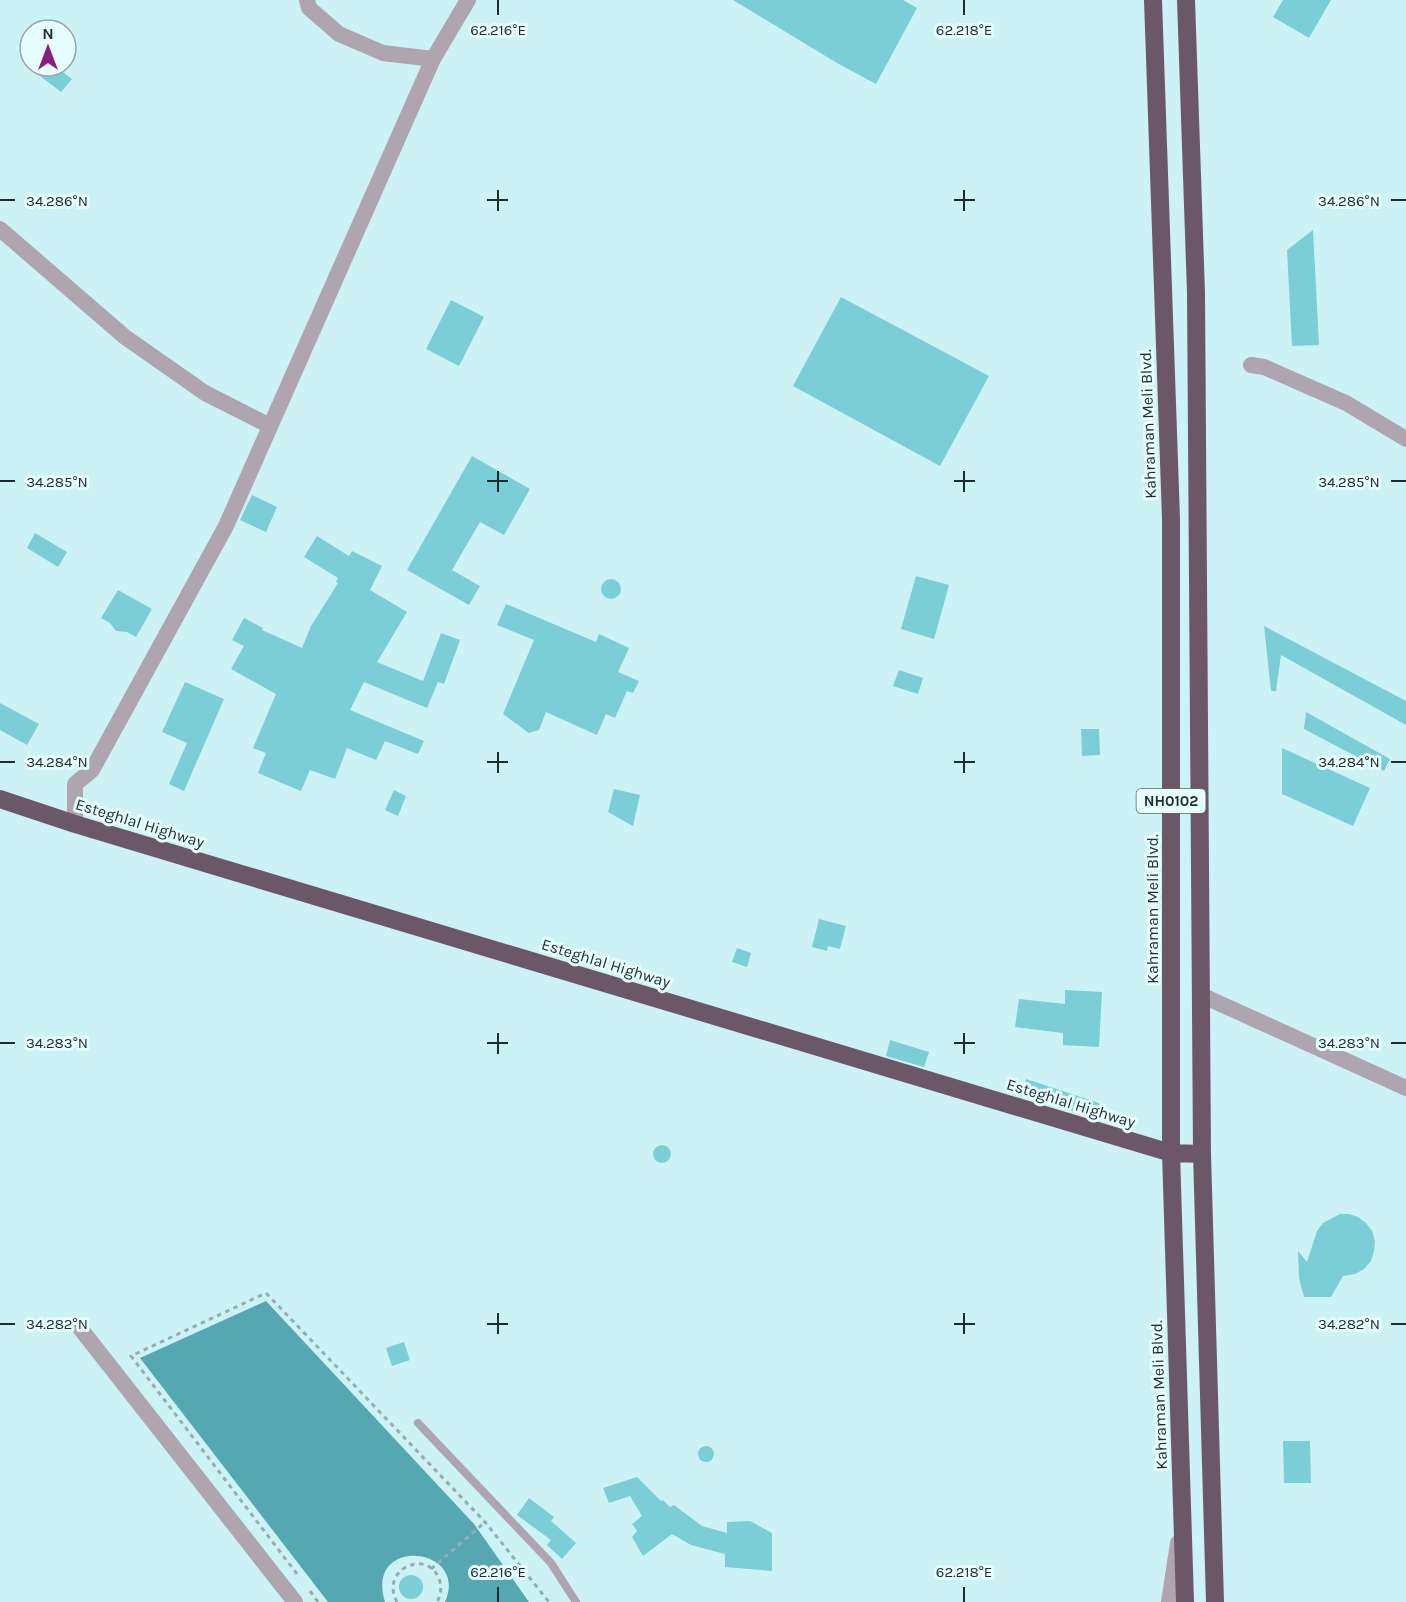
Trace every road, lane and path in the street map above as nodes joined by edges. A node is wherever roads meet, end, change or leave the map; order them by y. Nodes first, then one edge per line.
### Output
1 (308, 0) edge
2 (468, 0) edge
3 (1153, 0) edge
4 (1186, 0) edge
5 (433, 59) junction
6 (0, 229) edge
7 (1251, 365) dead end
8 (270, 426) junction
9 (1406, 439) edge
10 (0, 799) edge
11 (75, 824) junction
12 (1201, 995) junction
13 (1406, 1088) edge
14 (1172, 1153) junction
15 (1202, 1154) junction
16 (80, 1328) dead end
17 (418, 1423) dead end
18 (1182, 1518) junction
19 (485, 1522) junction
20 (431, 1569) junction
21 (295, 1602) edge
22 (318, 1602) edge
23 (397, 1602) edge
24 (437, 1602) edge
25 (549, 1602) edge
26 (576, 1602) edge
27 (1169, 1602) edge
28 (1185, 1602) edge
29 (1215, 1602) edge

1 - 5 street
2 - 5 street
3 - 14 highway, Kahraman Meli Blvd. / NH0102
4 - 12 highway, NH0102
5 - 8 street
6 - 8 street
7 - 9 street
8 - 11 street
10 - 11 highway, Esteghlal Highway
11 - 14 highway, Esteghlal Highway
12 - 13 street
12 - 15 highway, NH0102
14 - 15 highway, Esteghlal Highway
14 - 18 highway, Kahraman Meli Blvd. / NH0102
15 - 29 highway, NH0102
16 - 21 street
17 - 26 lane
18 - 27 street
18 - 28 highway, Kahraman Meli Blvd. / NH0102
19 - 20 path
19 - 22 path
19 - 25 path
20 - 23 path
20 - 24 path

